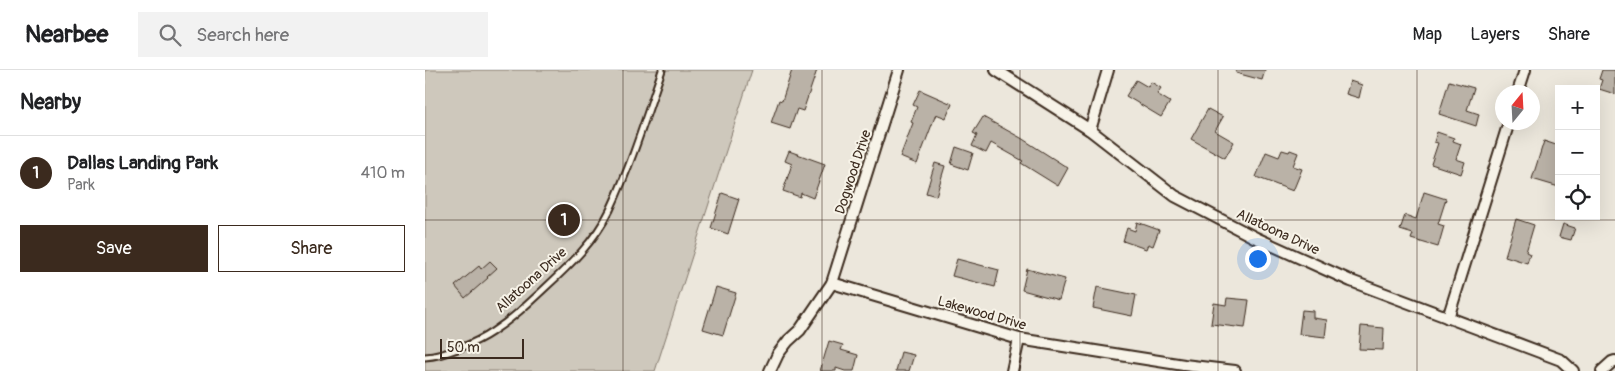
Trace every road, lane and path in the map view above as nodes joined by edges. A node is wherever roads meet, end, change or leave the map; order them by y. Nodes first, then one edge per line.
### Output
1 (662, 70) edge
2 (899, 70) edge
3 (996, 70) edge
4 (1108, 70) edge
5 (1525, 70) edge
6 (1520, 85) edge
7 (1090, 130) junction
8 (1506, 130) edge
9 (832, 283) junction
10 (1447, 318) junction
11 (1019, 339) junction
12 (425, 357) edge
13 (1615, 361) edge
14 (770, 371) edge
15 (1012, 371) edge
16 (1235, 371) edge
17 (1573, 371) edge
18 (1602, 371) edge

1 - 12 lane, Allatoona Drive
2 - 9 street, Dogwood Drive
3 - 7 street, Allatoona Drive
4 - 7 street
5 - 6 street
7 - 10 street, Allatoona Drive
8 - 10 street
9 - 11 street, Lakewood Drive
9 - 14 street
10 - 17 street, Allatoona Drive
11 - 15 street
11 - 16 street, Lakewood Drive
13 - 18 street

